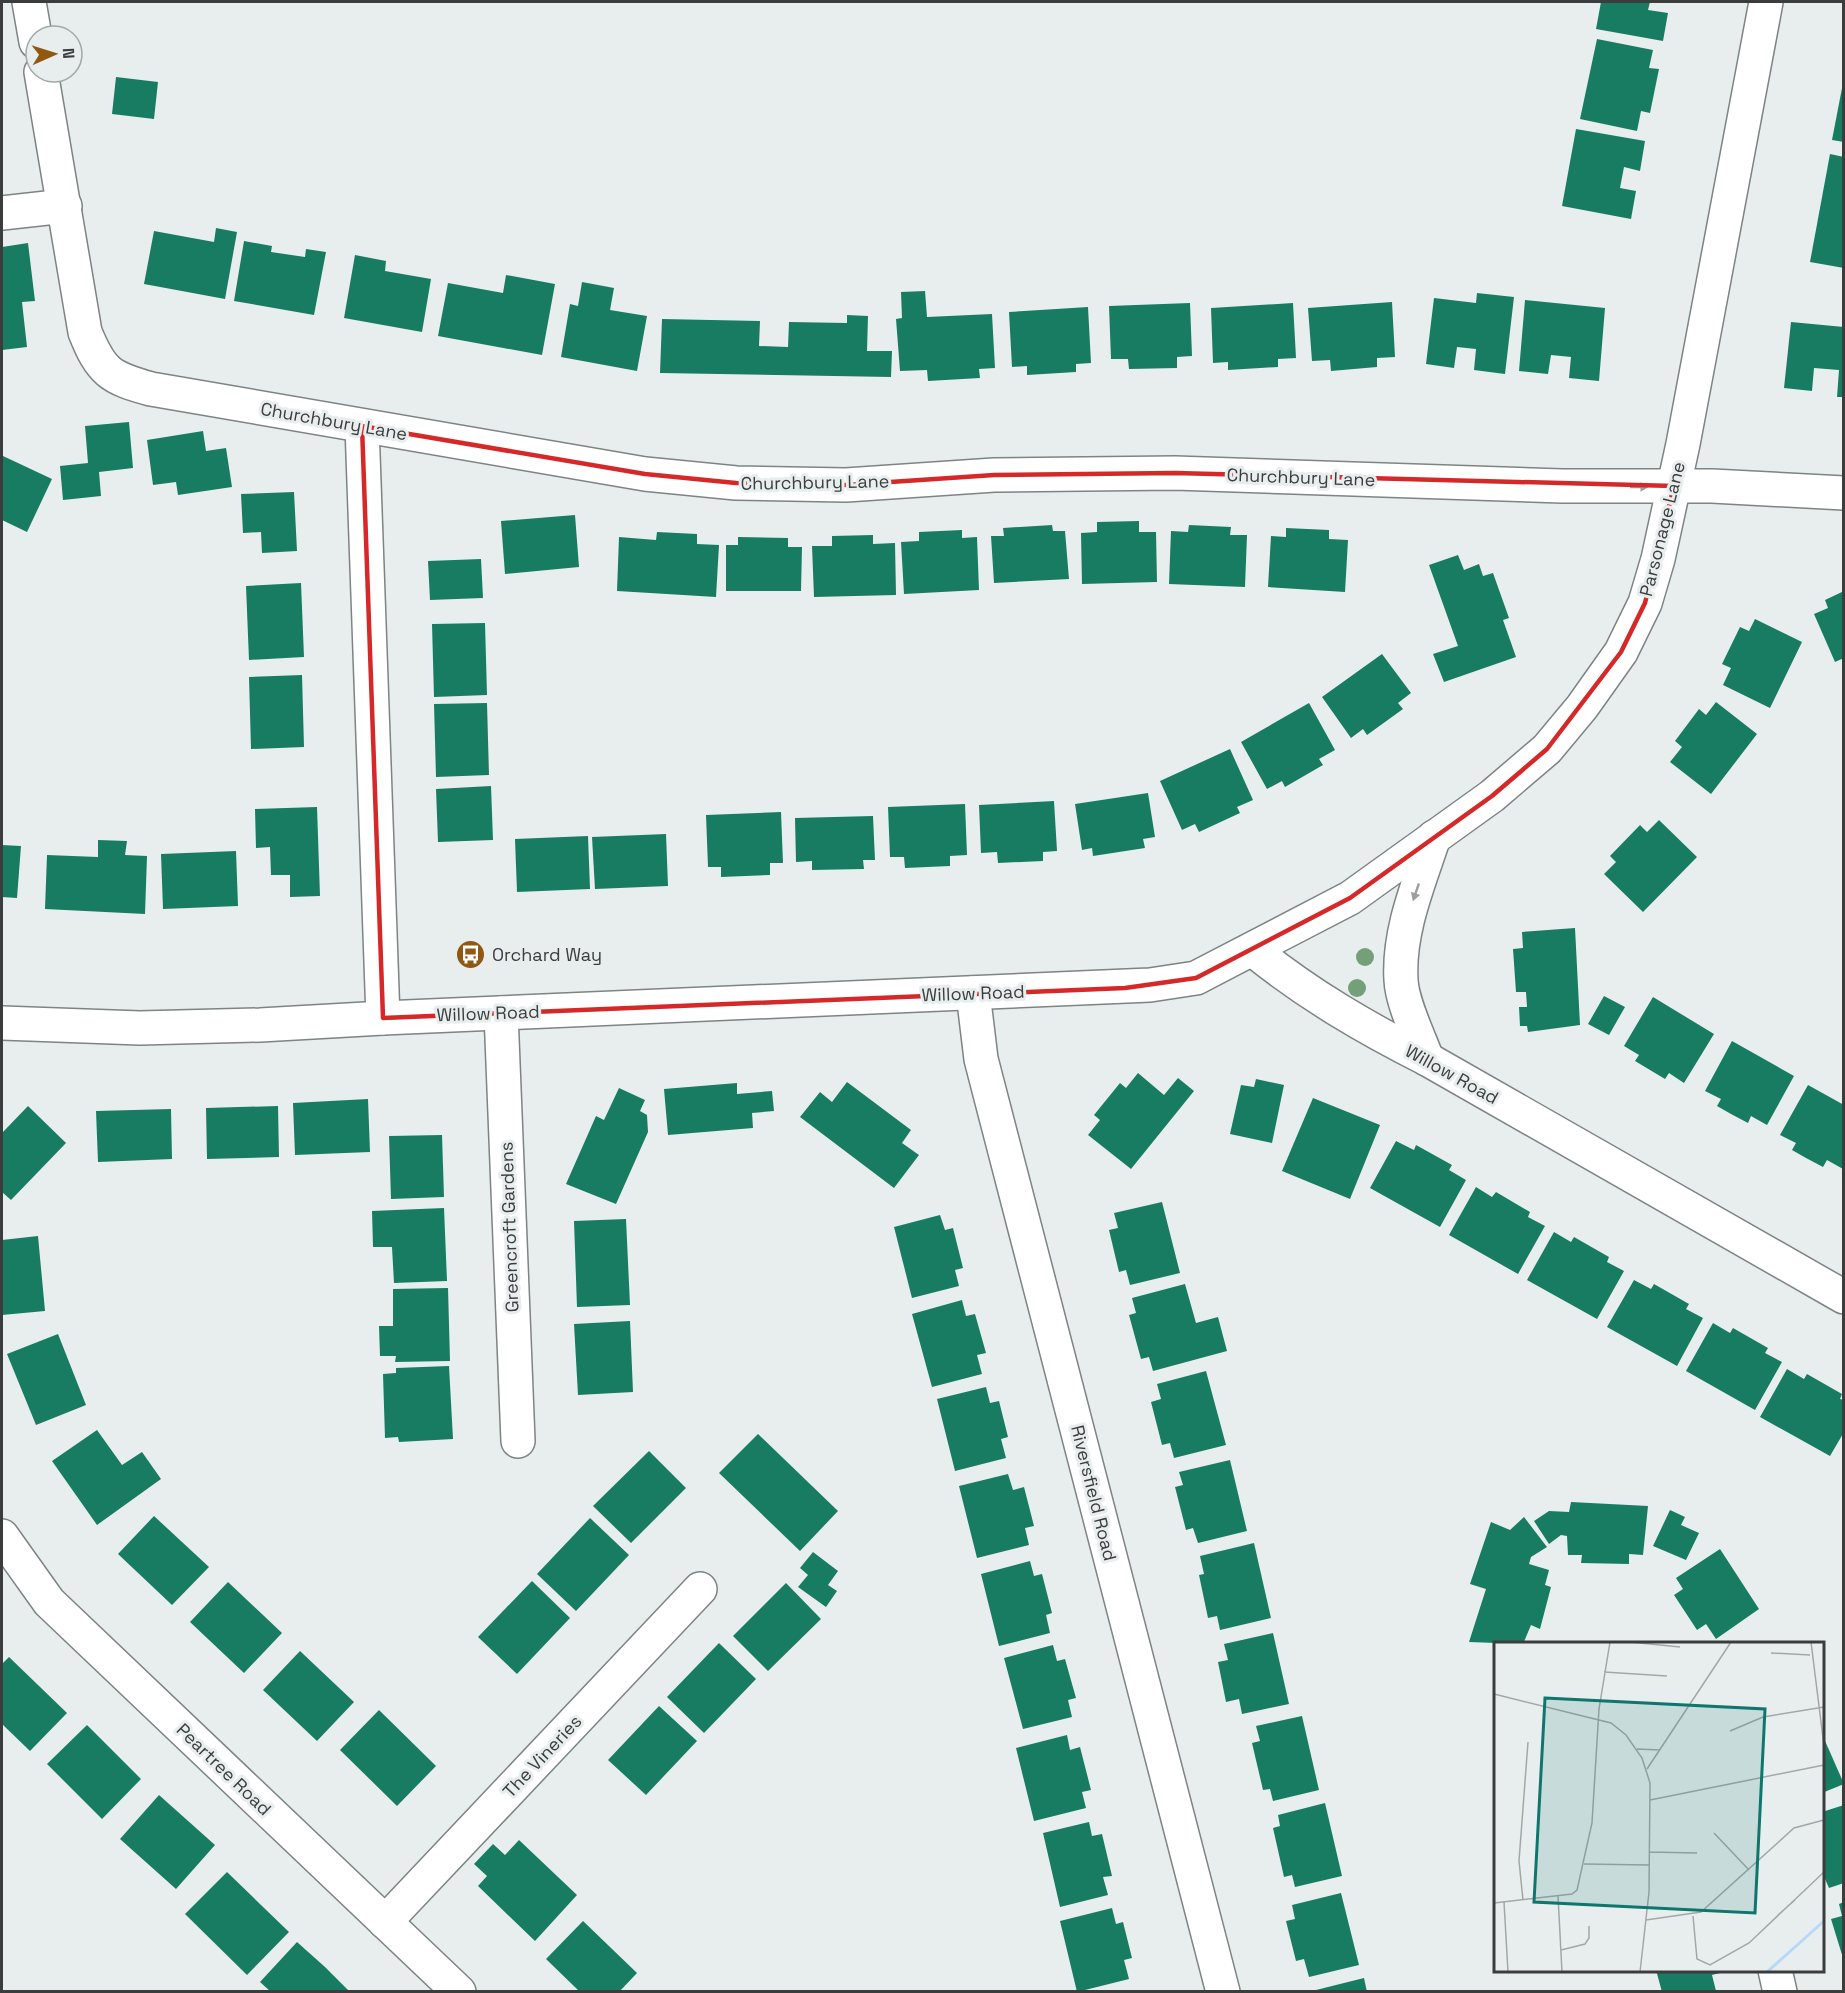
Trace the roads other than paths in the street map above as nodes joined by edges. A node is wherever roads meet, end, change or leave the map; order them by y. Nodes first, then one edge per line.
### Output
1 (29, 2) edge
2 (1766, 2) edge
3 (33, 24) edge
4 (43, 84) edge
5 (65, 206) junction
6 (2, 213) edge
7 (362, 426) junction
8 (1674, 486) junction
9 (1844, 493) edge
10 (1434, 837) junction
11 (1253, 950) junction
12 (973, 993) junction
13 (501, 1013) junction
14 (383, 1018) junction
15 (2, 1023) edge
16 (1427, 1059) junction
17 (1844, 1297) edge
18 (518, 1441) dead end
19 (2, 1536) edge
20 (699, 1589) dead end
21 (385, 1922) junction
22 (1775, 1972) edge
23 (459, 1992) edge
24 (1223, 1992) edge
25 (1780, 1992) edge

1 - 3 street
2 - 8 street, Parsonage Lane
4 - 5 street, Churchbury Lane
5 - 6 street
5 - 7 street, Churchbury Lane
7 -> 8 street, Churchbury Lane
7 - 14 street
8 - 9 street, Churchbury Lane
8 - 10 street, Parsonage Lane
10 - 11 street, Parsonage Lane
10 -> 16 street
11 - 12 street, Willow Road
11 - 16 street, Willow Road
12 - 13 street, Willow Road
12 - 24 street, Riversfield Road
13 - 14 street, Willow Road
13 - 18 street, Greencroft Gardens
14 - 15 street, Willow Road
16 - 17 street, Willow Road
19 - 21 street, Peartree Road
20 - 21 street, The Vineries
21 - 23 street, Peartree Road
22 - 25 street

